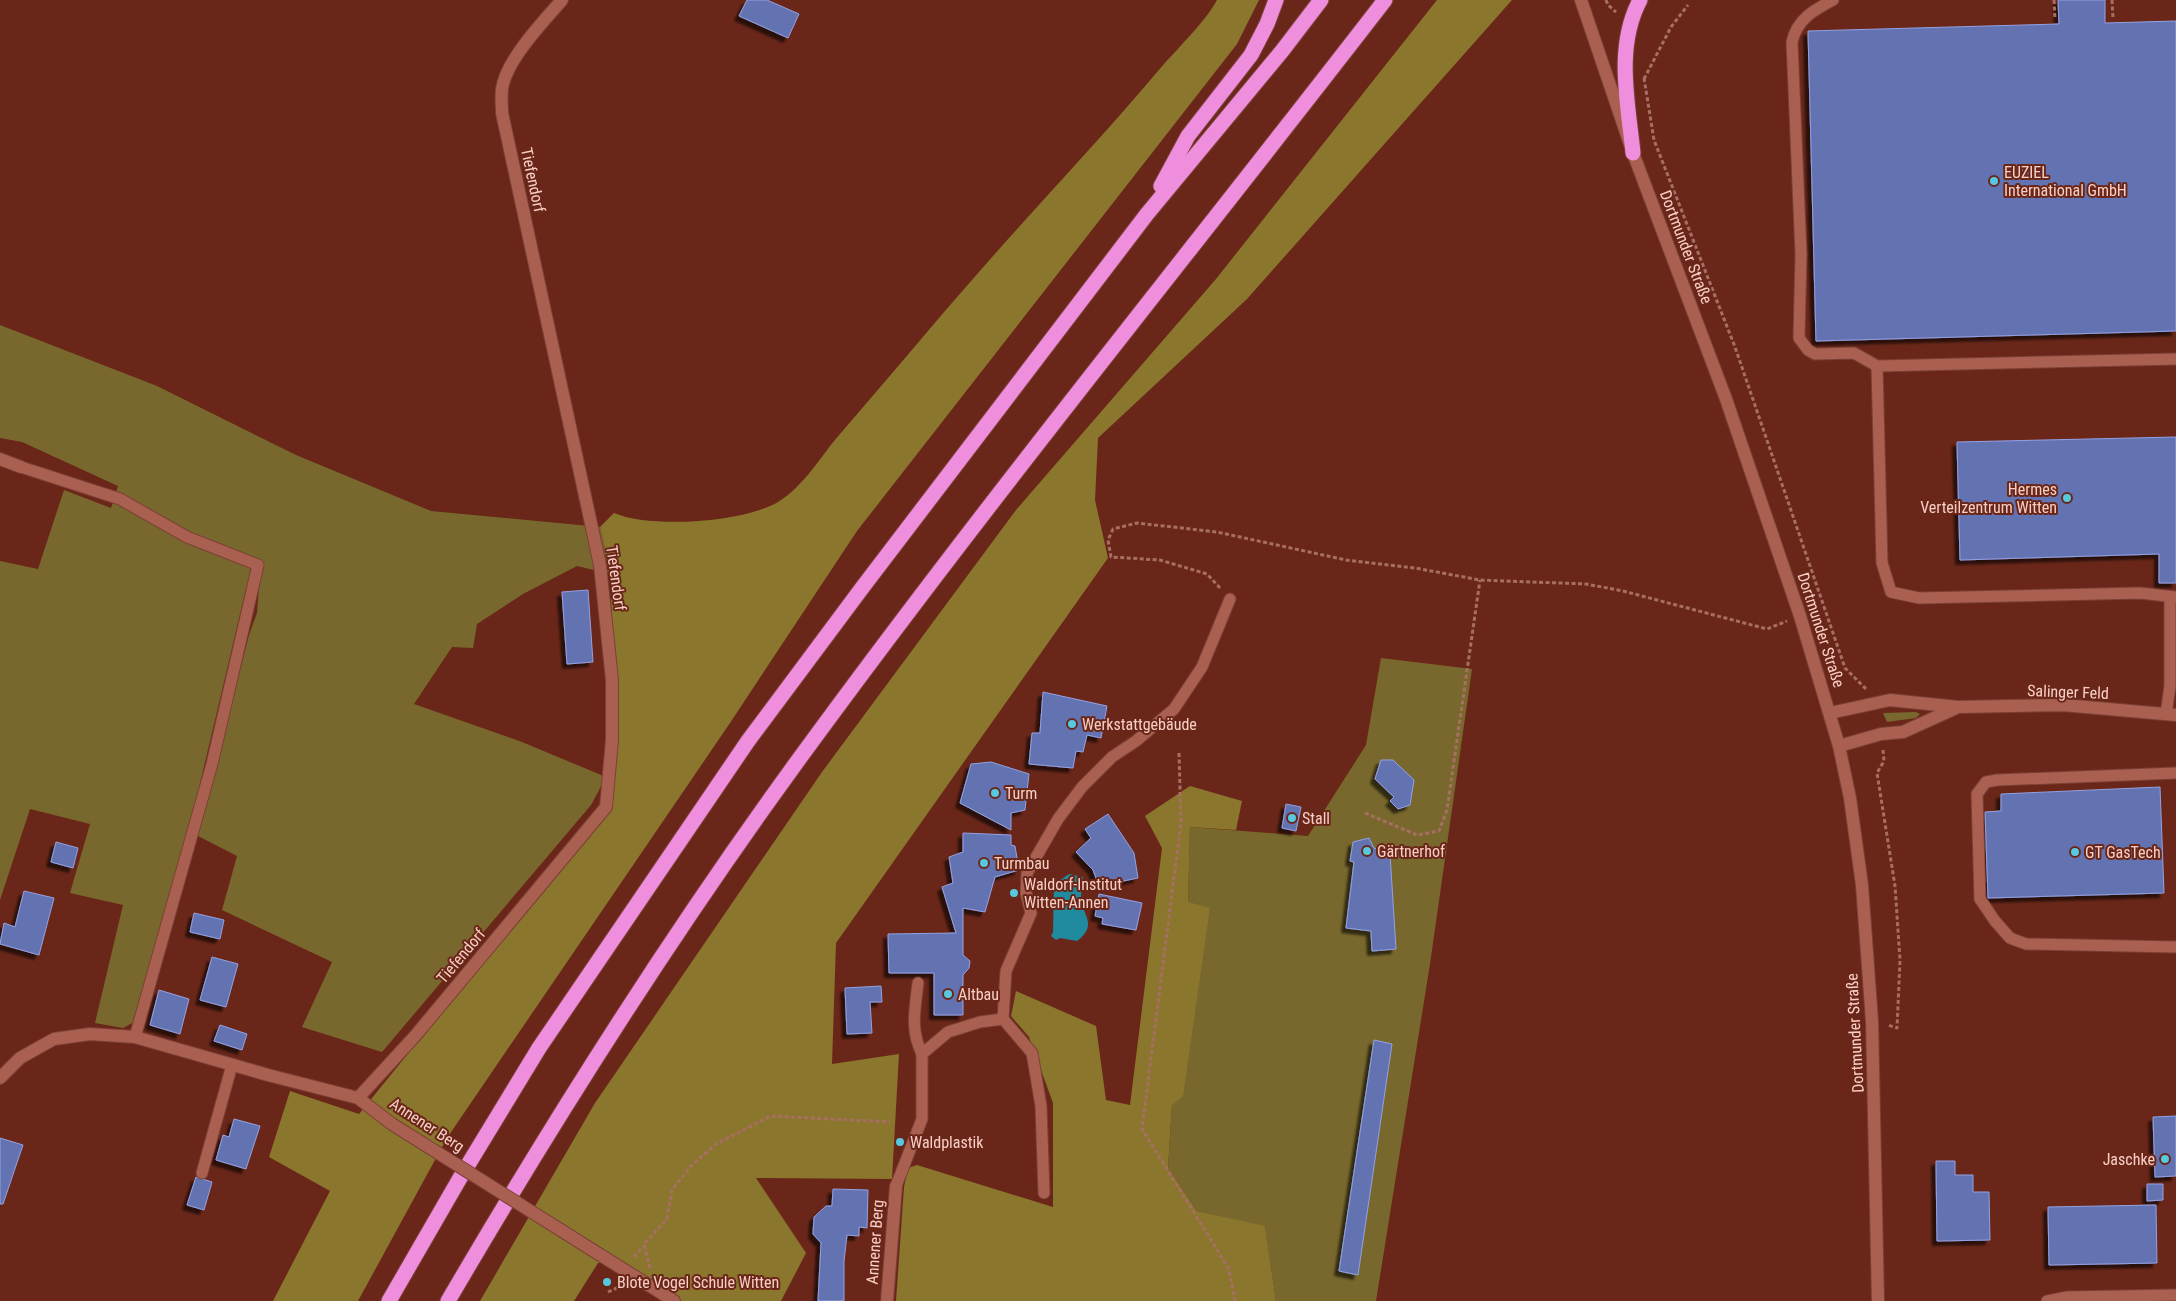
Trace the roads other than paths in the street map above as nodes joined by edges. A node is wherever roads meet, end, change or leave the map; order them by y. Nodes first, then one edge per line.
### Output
1 (562, 0) edge
2 (1276, 0) edge
3 (1321, 0) edge
4 (1385, 0) edge
5 (1581, 0) edge
6 (1640, 0) edge
7 (1833, 0) edge
8 (1633, 153) junction
9 (1147, 214) junction
10 (2176, 359) edge
11 (1877, 366) junction
12 (0, 459) edge
13 (21, 467) joint
14 (2173, 597) edge
15 (1230, 599) road end
16 (2173, 666) edge
17 (1958, 708) junction
18 (1830, 713) junction
19 (2171, 715) edge
20 (1839, 746) junction
21 (2176, 773) edge
22 (2176, 947) edge
23 (918, 983) dead end
24 (1003, 1019) junction
25 (135, 1037) junction
26 (922, 1054) junction
27 (232, 1065) junction
28 (0, 1078) edge
29 (358, 1098) junction
30 (202, 1173) dead end
31 (896, 1186) joint
32 (1044, 1193) dead end
33 (2176, 1295) edge
34 (388, 1301) edge
35 (448, 1301) edge
36 (674, 1301) edge
37 (887, 1301) edge
38 (1878, 1301) edge
39 (2047, 1301) edge

1 - 29 street, Tiefendorf
2 - 9 highway
3 - 9 highway
4 - 35 highway
5 - 8 street, Dortmunder Straße
6 - 8 highway
7 - 11 lane
8 - 18 street, Dortmunder Straße
9 - 34 highway
10 - 11 lane
11 - 14 lane
12 - 13 street
13 - 25 lane
14 - 16 lane
15 - 24 lane
16 - 19 lane
17 - 18 street, Salinger Feld
17 - 19 street, Salinger Feld
17 - 20 street, Salinger Feld
18 - 20 street, Dortmunder Straße
20 - 38 street, Dortmunder Straße
21 - 22 lane
23 - 26 lane
24 - 26 lane
24 - 32 lane
25 - 27 street, Annener Berg
25 - 28 street, Annener Berg
26 - 31 lane
27 - 29 street, Annener Berg
27 - 30 lane
29 - 36 street, Annener Berg, bridge
31 - 37 street, Annener Berg
33 - 39 lane

